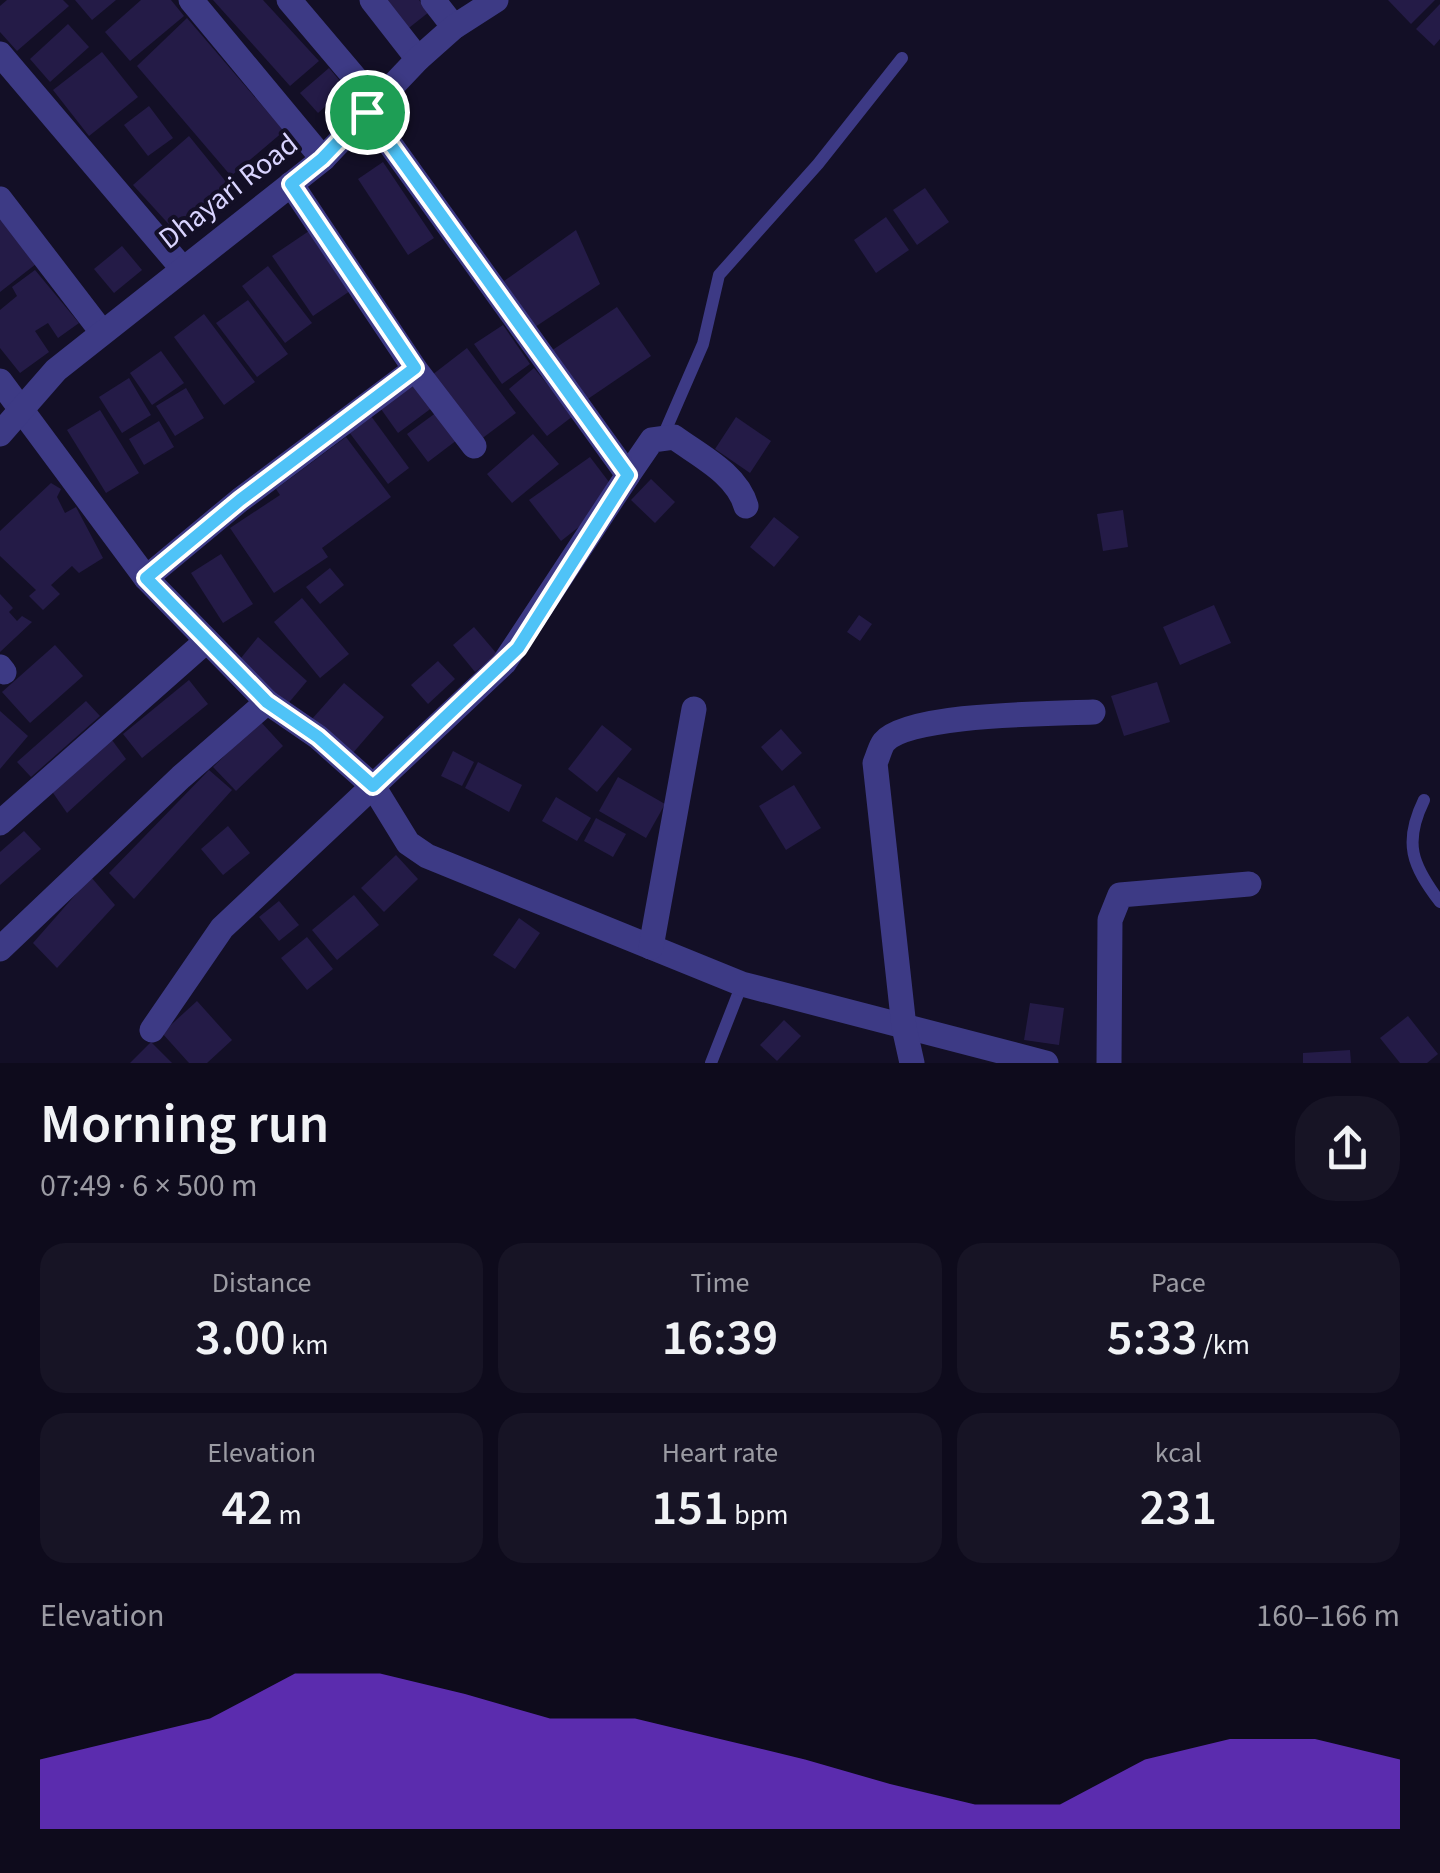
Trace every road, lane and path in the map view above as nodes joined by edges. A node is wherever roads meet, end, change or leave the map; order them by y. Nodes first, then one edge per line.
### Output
1 (191, 0) edge
2 (289, 0) edge
3 (372, 0) edge
4 (434, 0) edge
5 (496, 0) edge
6 (454, 27) junction
7 (0, 54) edge
8 (902, 58) dead end
9 (418, 59) junction
10 (372, 109) junction
11 (322, 159) junction
12 (291, 184) junction
13 (0, 199) edge
14 (182, 268) junction
15 (102, 332) junction
16 (415, 368) junction
17 (0, 381) edge
18 (21, 411) junction
19 (0, 434) edge
20 (663, 436) junction
21 (474, 446) dead end
22 (628, 475) junction
23 (746, 506) dead end
24 (146, 578) junction
25 (204, 643) junction
26 (267, 702) junction
27 (694, 709) dead end
28 (1093, 712) dead end
29 (373, 786) junction
30 (1424, 800) dead end
31 (0, 823) edge
32 (1249, 884) dead end
33 (1440, 902) edge
34 (651, 947) junction
35 (0, 949) edge
36 (742, 984) junction
37 (904, 1027) junction
38 (152, 1030) dead end
39 (710, 1063) edge
40 (912, 1063) edge
41 (1046, 1063) edge
42 (1109, 1063) edge

1 - 11 street
2 - 10 street
3 - 9 street
4 - 6 street
5 - 6 street, Dhayari Road
6 - 9 street, Dhayari Road
7 - 14 street
8 - 20 lane
9 - 10 street, Dhayari Road
10 - 11 street, Dhayari Road
10 - 22 street
11 - 12 street, Dhayari Road
12 - 14 street, Dhayari Road
12 - 16 street
13 - 15 street
14 - 15 street, Dhayari Road
15 - 18 street, Dhayari Road
16 - 21 street
16 - 24 street
17 - 18 street
18 - 19 street, Dhayari Road
18 - 24 street
20 - 22 street
20 - 23 street
22 - 29 street
24 - 25 street
25 - 26 street
25 - 31 street
26 - 29 street
26 - 35 street
27 - 34 street
28 - 37 street
29 - 34 street
29 - 38 street
30 - 33 lane
32 - 42 street
34 - 36 street
36 - 37 street
36 - 39 lane
37 - 40 street
37 - 41 street

